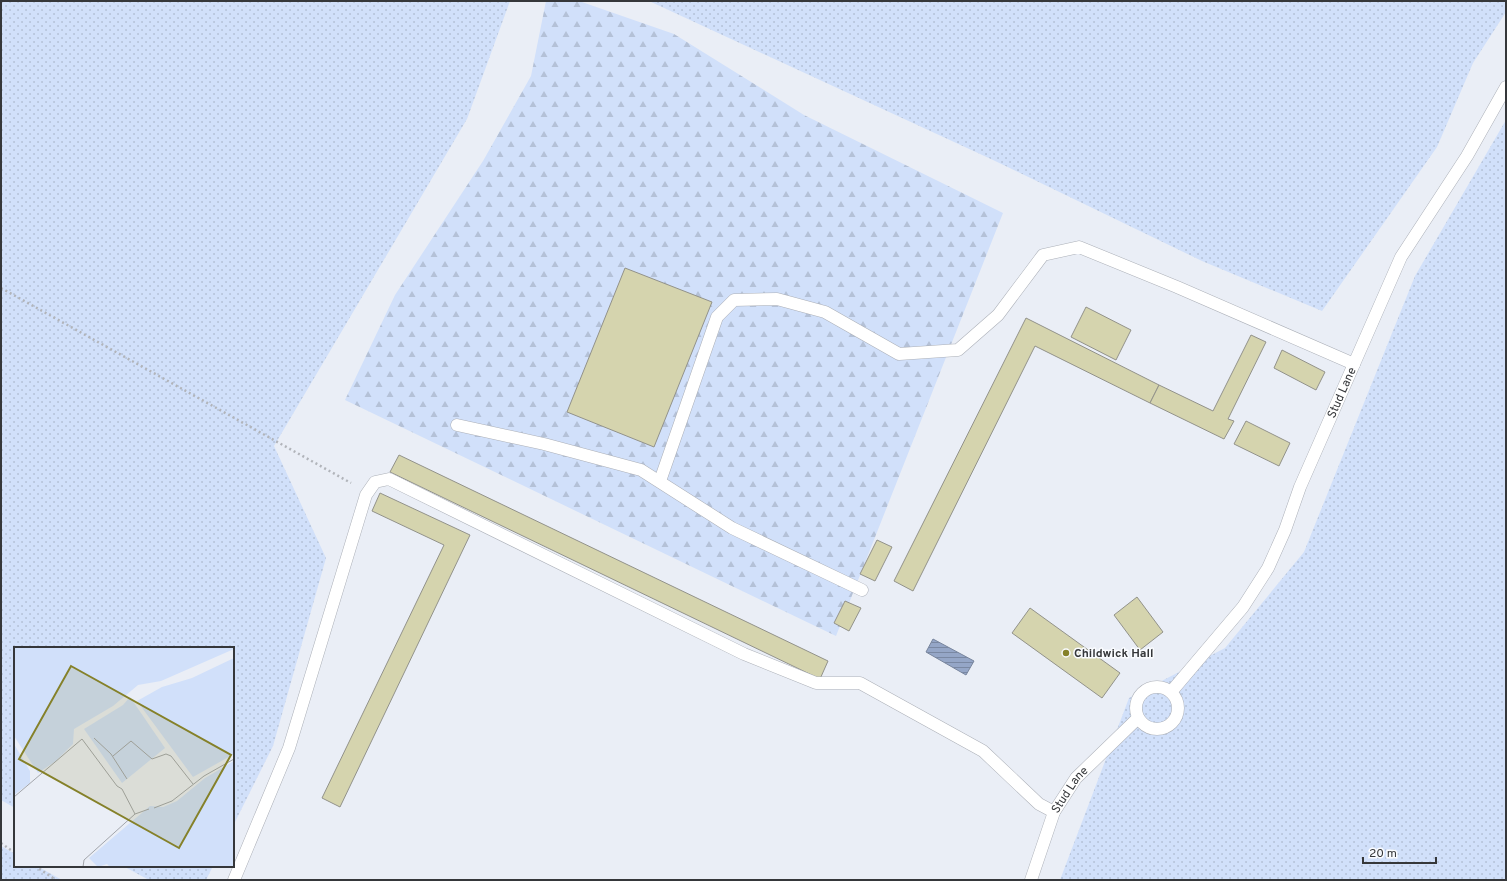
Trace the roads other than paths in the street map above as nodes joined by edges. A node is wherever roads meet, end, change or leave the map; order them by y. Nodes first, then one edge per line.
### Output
1 (1506, 87) edge
2 (1354, 364) junction
3 (456, 425) dead end
4 (660, 481) junction
5 (862, 590) dead end
6 (1171, 692) junction
7 (1138, 718) junction
8 (1054, 812) junction
9 (234, 880) edge
10 (1031, 880) edge

1 - 2 lane, Stud Lane
2 - 4 lane
2 - 6 lane, Stud Lane
3 - 4 lane
4 - 5 lane
6 - 7 lane
6 - 7 lane
7 - 8 lane, Stud Lane
8 - 9 lane
8 - 10 lane, Stud Lane

